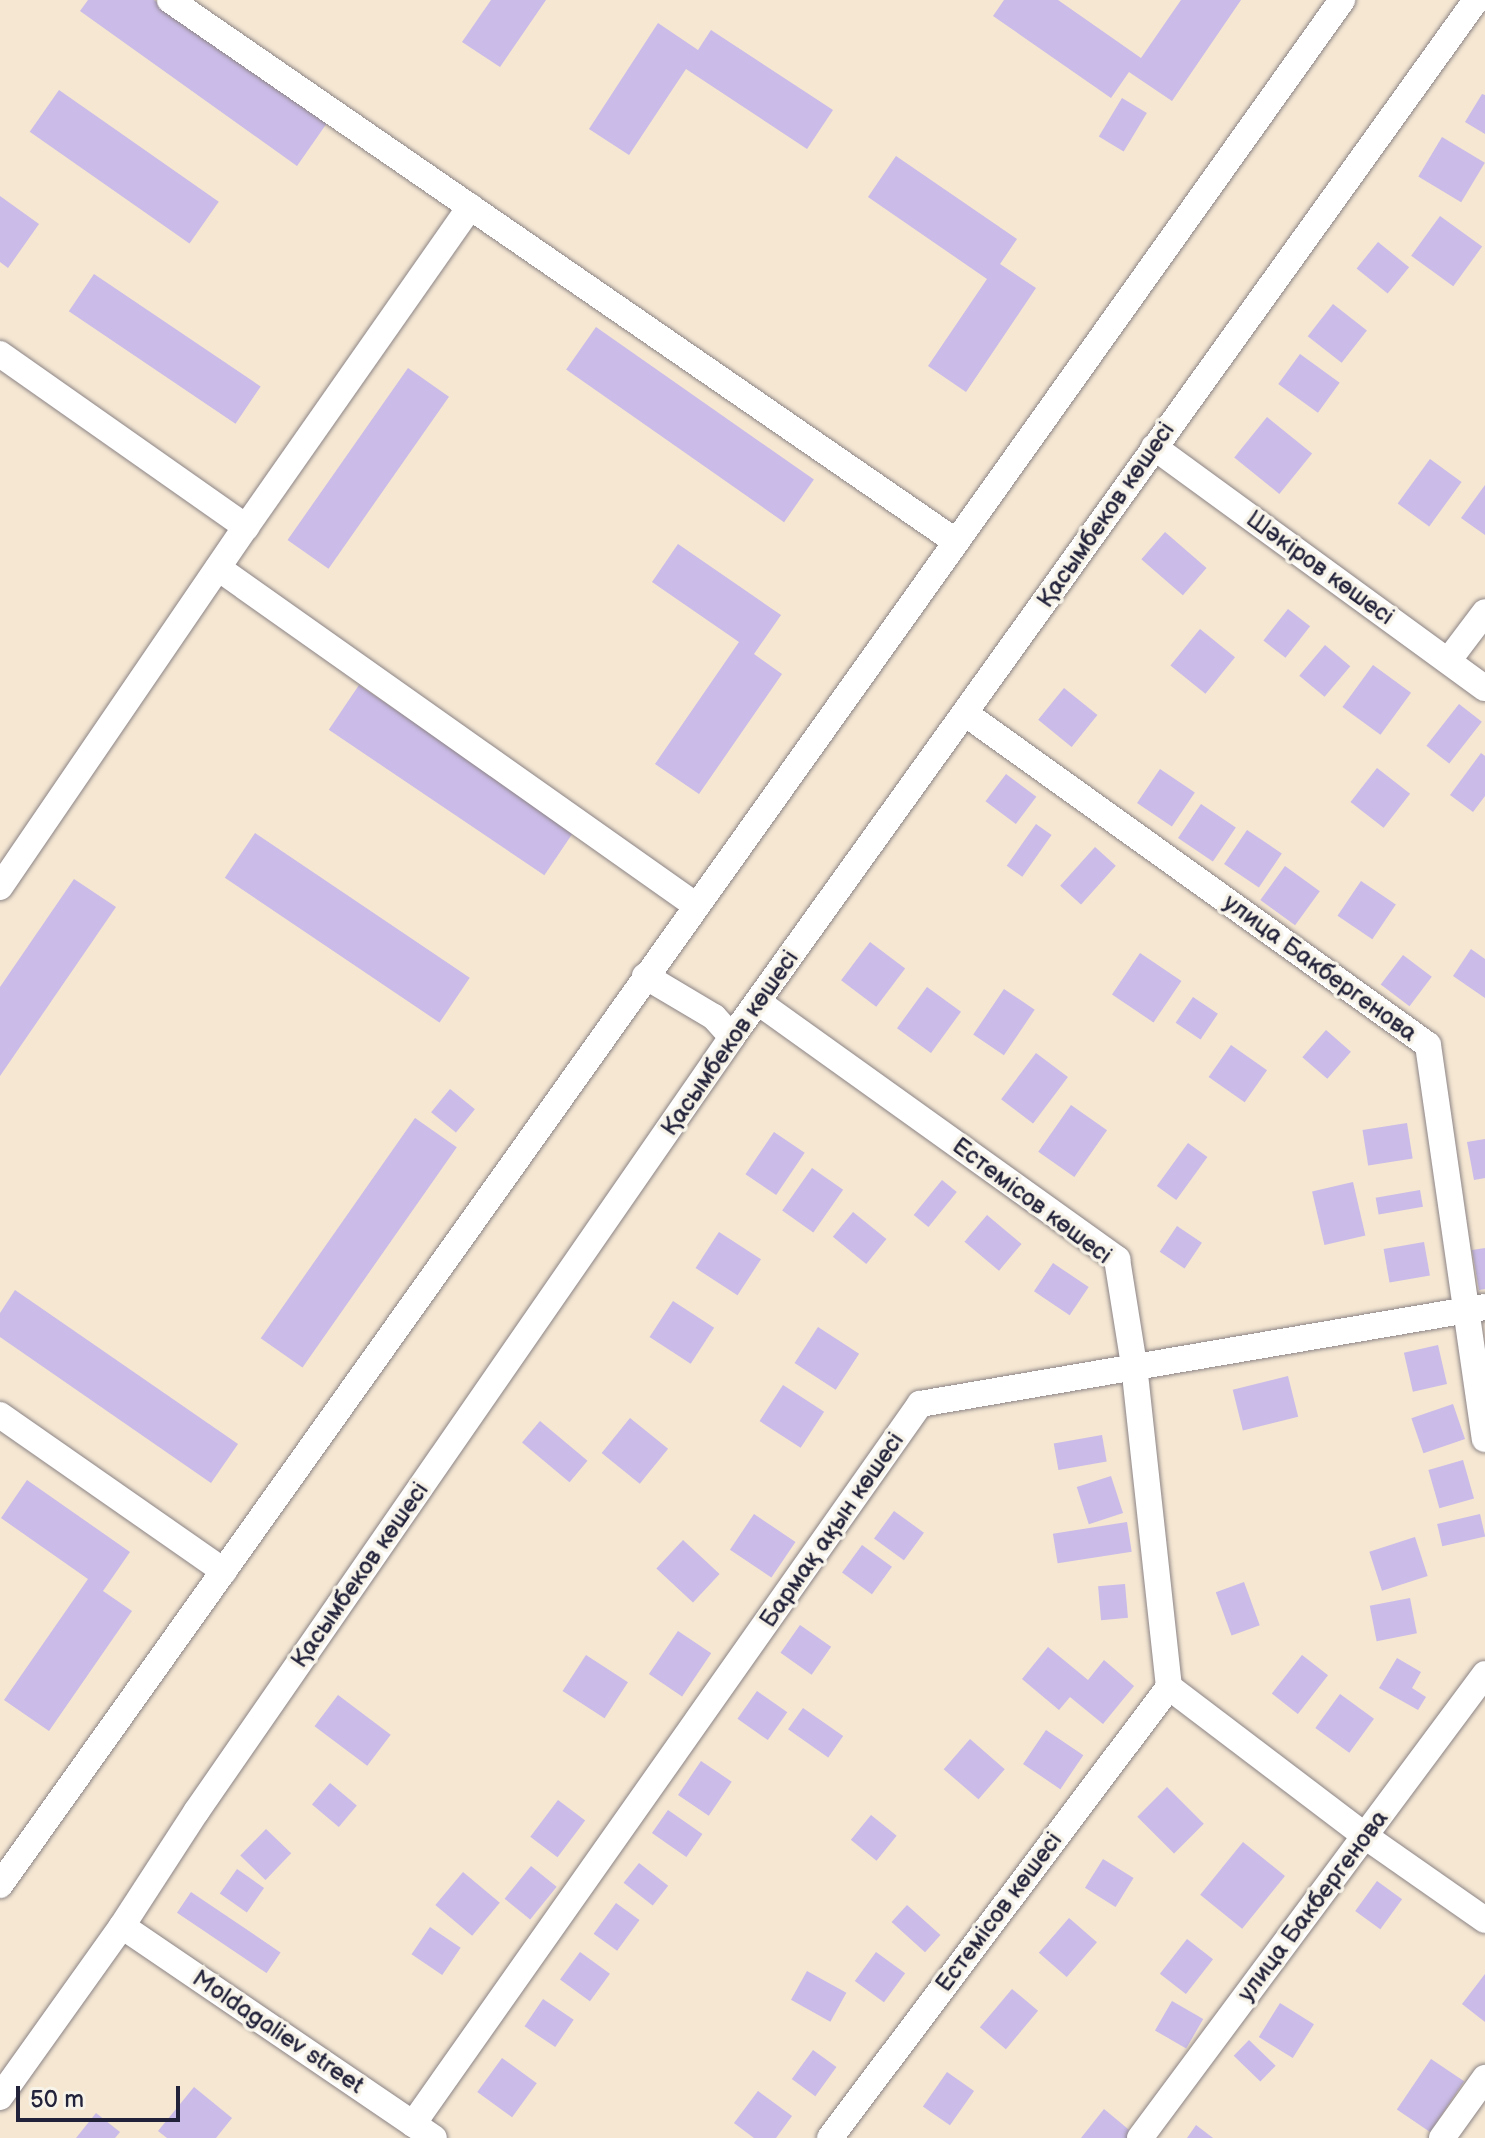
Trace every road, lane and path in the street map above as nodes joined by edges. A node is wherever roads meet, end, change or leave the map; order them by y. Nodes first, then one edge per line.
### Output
1 (170, 0) edge
2 (1342, 0) edge
3 (1476, 0) edge
4 (470, 207) junction
5 (0, 354) edge
6 (1154, 447) junction
7 (246, 527) junction
8 (955, 541) junction
9 (218, 568) junction
10 (1485, 612) edge
11 (1448, 661) junction
12 (1485, 688) edge
13 (966, 714) junction
14 (0, 887) edge
15 (695, 905) junction
16 (645, 976) junction
17 (758, 1002) junction
18 (732, 1037) junction
19 (1476, 1308) edge
20 (1134, 1365) junction
21 (0, 1415) edge
22 (1485, 1439) edge
23 (224, 1571) junction
24 (1485, 1674) edge
25 (1169, 1687) junction
26 (1365, 1836) junction
27 (0, 1885) edge
28 (1485, 1920) edge
29 (122, 1926) junction
30 (1485, 2078) edge
31 (0, 2097) edge
32 (424, 2131) edge
33 (830, 2138) edge
34 (1140, 2138) edge
35 (1442, 2138) edge

1 - 4 street
2 - 8 street
3 - 6 street, Қасымбеков көшесі
4 - 7 street
4 - 8 street
5 - 7 street
6 - 11 street, Шәкіров көшесі
6 - 13 street, Қасымбеков көшесі
7 - 9 street
8 - 15 street
9 - 14 street
9 - 15 street
10 - 11 street
11 - 12 street, Шәкіров көшесі
13 - 17 street, Қасымбеков көшесі
13 - 19 street, улица Бакбергенова
15 - 16 street
16 - 18 street
16 - 23 street
17 - 18 street, Қасымбеков көшесі
17 - 20 street, Естемісов көшесі
18 - 29 street, Қасымбеков көшесі
19 - 20 street, Бармақ ақын көшесі
19 - 22 street, улица Бакбергенова
20 - 25 street, Естемісов көшесі
20 - 32 street, Бармақ ақын көшесі
21 - 23 street
23 - 27 street
24 - 26 street, улица Бакбергенова
25 - 26 street
25 - 33 street, Естемісов көшесі
26 - 28 street
26 - 34 street, улица Бакбергенова
29 - 31 street, Қасымбеков көшесі
29 - 32 street, Moldagaliev street
30 - 35 street

